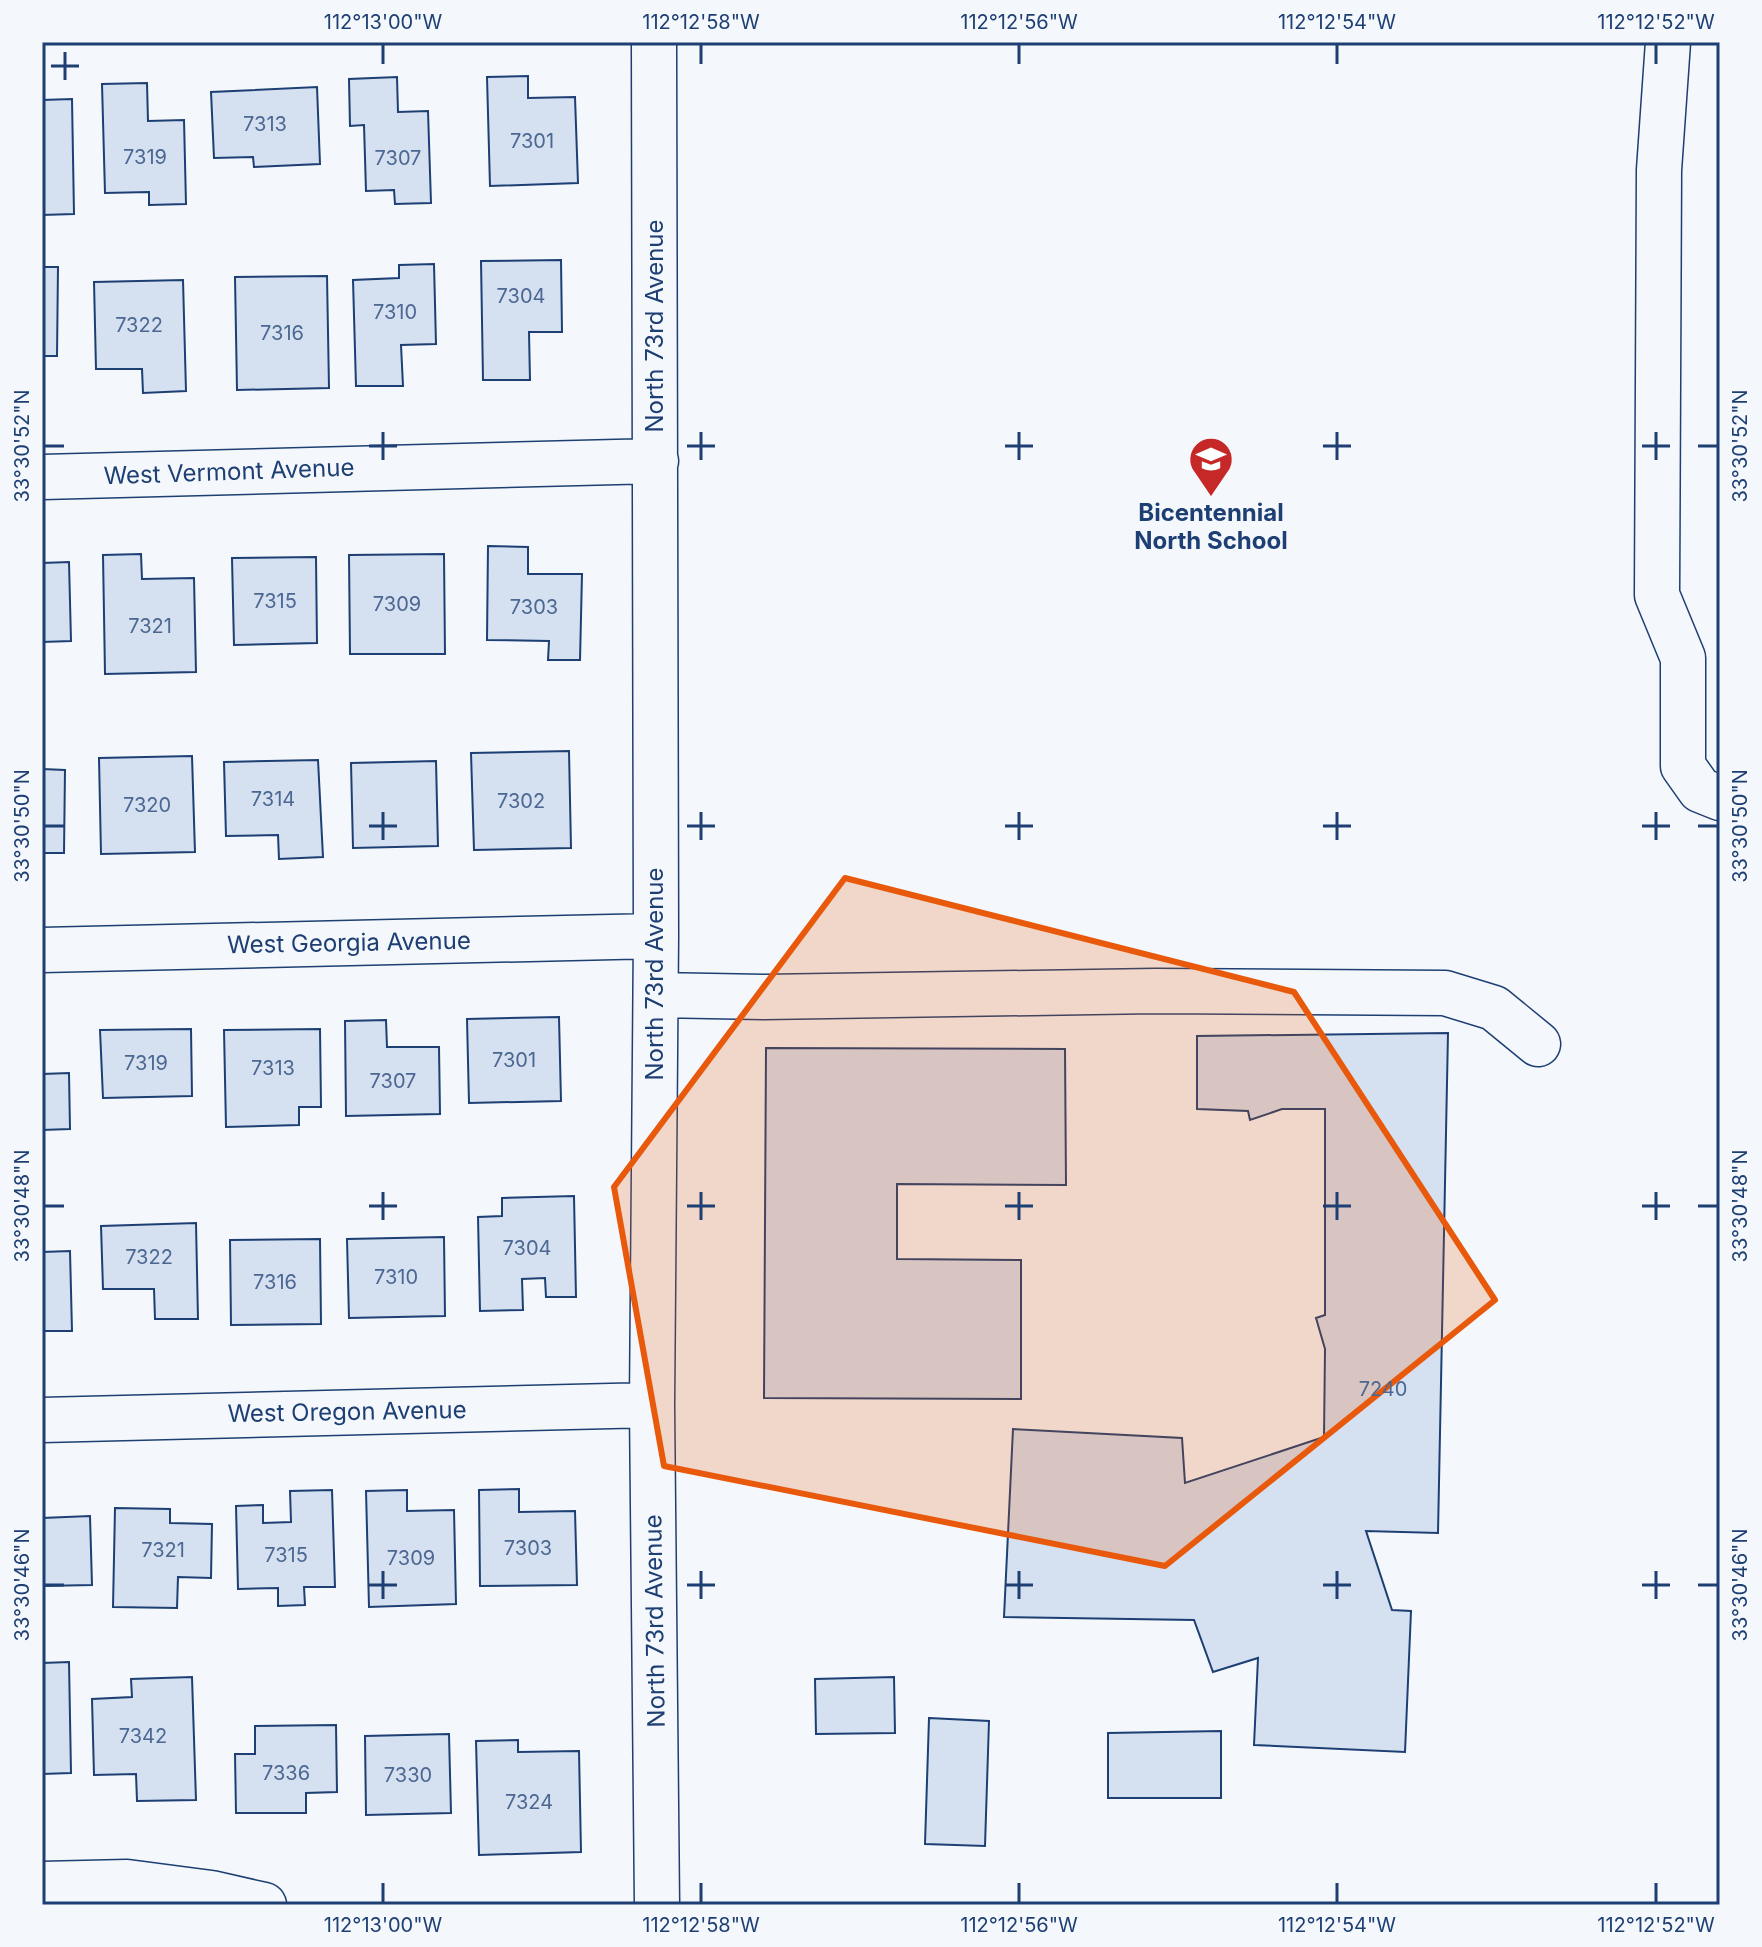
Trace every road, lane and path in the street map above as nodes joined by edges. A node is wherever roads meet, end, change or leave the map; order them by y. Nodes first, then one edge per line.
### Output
1 (654, 42) edge
2 (1668, 42) edge
3 (656, 461) junction
4 (42, 477) edge
5 (1720, 798) edge
6 (656, 936) junction
7 (42, 950) edge
8 (656, 995) junction
9 (1538, 1044) dead end
10 (652, 1405) junction
11 (42, 1420) edge
12 (42, 1884) edge
13 (264, 1905) edge
14 (657, 1905) edge

1 - 3 street, North 73rd Avenue
2 - 5 street
3 - 4 street, West Vermont Avenue
3 - 6 street, North 73rd Avenue
6 - 7 street, West Georgia Avenue
6 - 8 street, North 73rd Avenue
8 - 9 street
8 - 10 street, North 73rd Avenue
10 - 11 street, West Oregon Avenue
10 - 14 street, North 73rd Avenue
12 - 13 street

